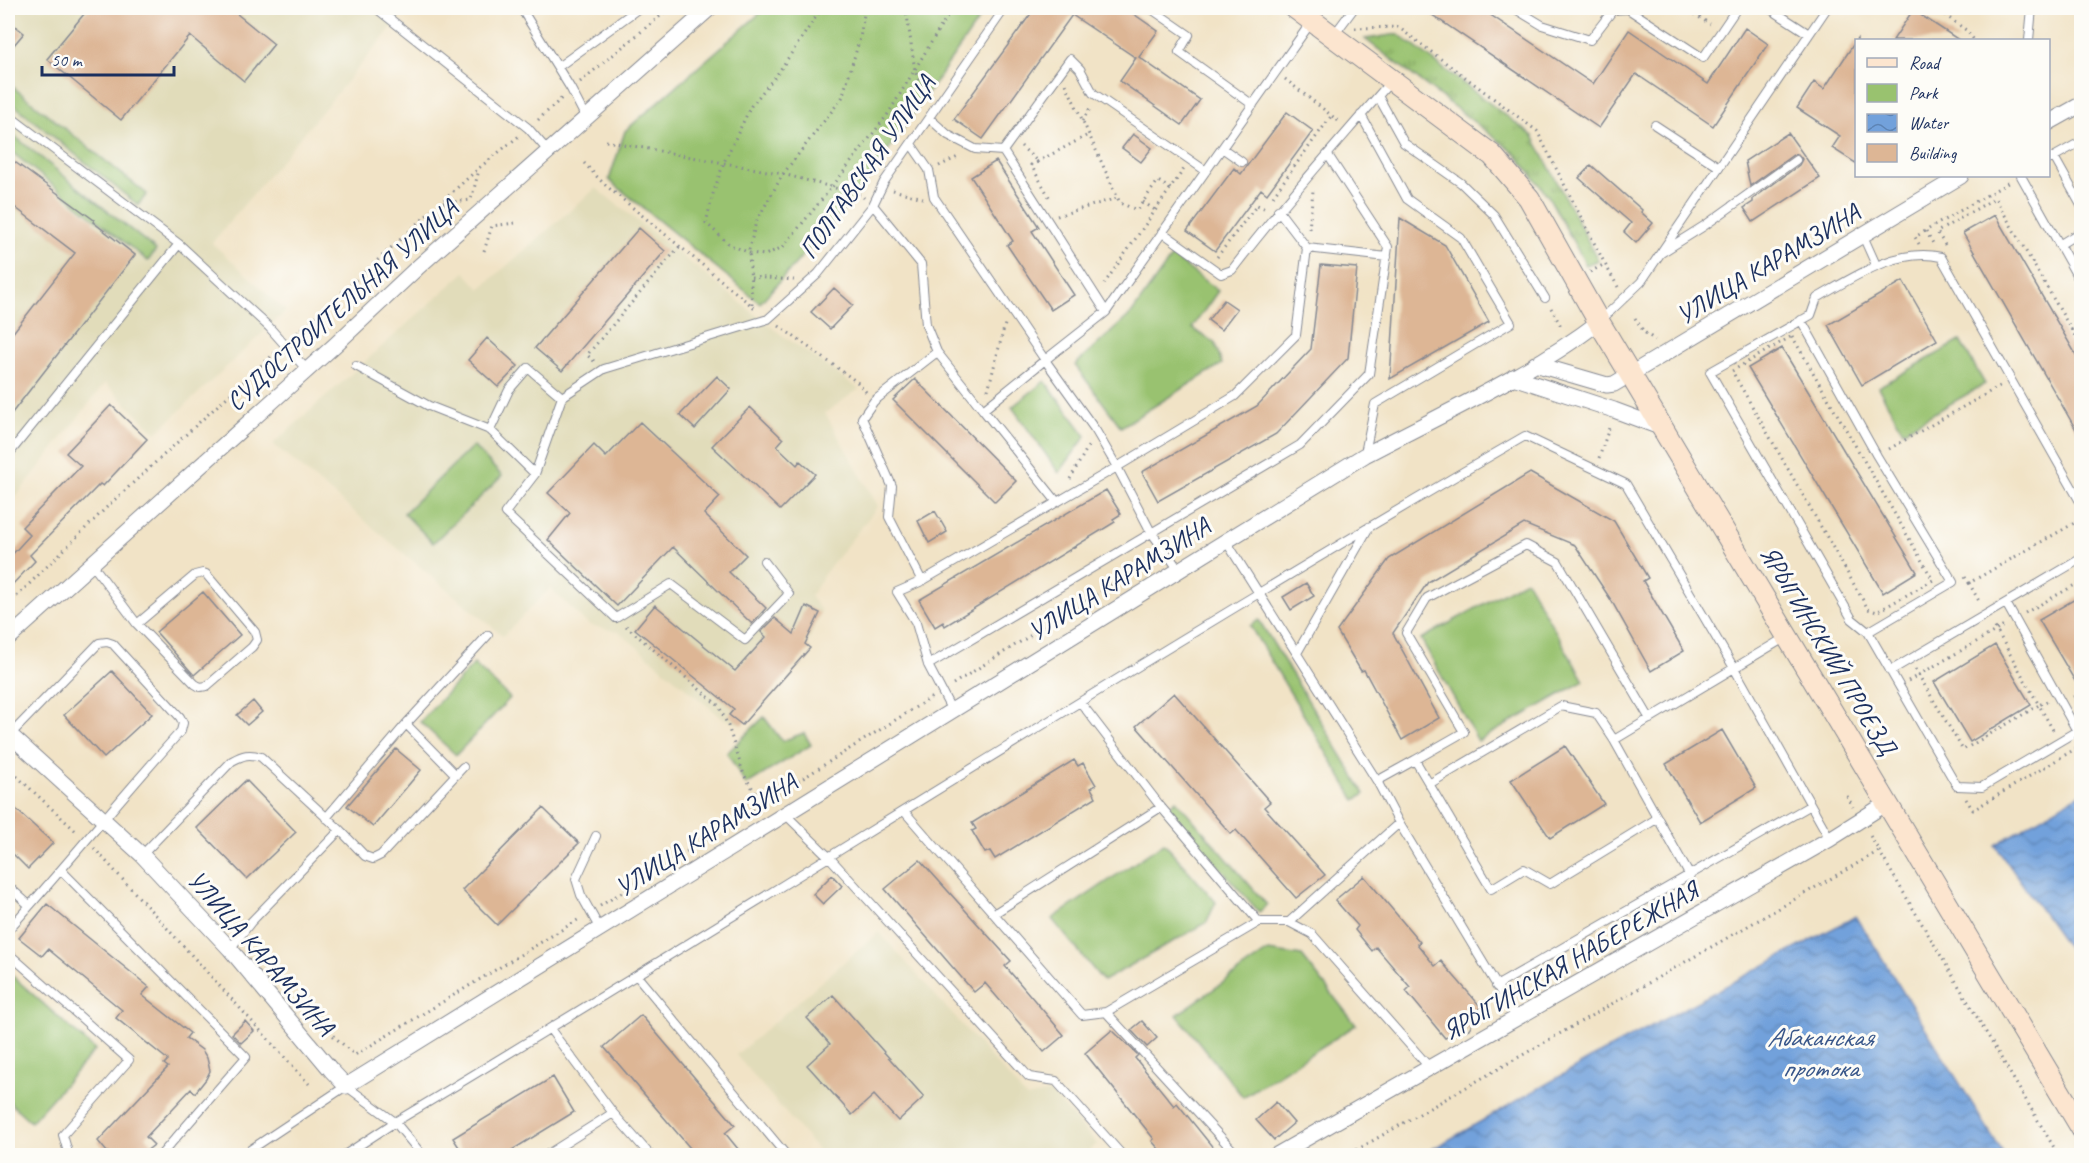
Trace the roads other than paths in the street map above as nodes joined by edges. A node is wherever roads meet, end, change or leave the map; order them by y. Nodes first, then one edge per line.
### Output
1 (376, 8) edge
2 (521, 8) edge
3 (710, 8) edge
4 (1005, 8) edge
5 (1149, 8) edge
6 (1295, 8) edge
7 (1354, 8) edge
8 (1514, 8) edge
9 (1737, 8) edge
10 (1769, 8) edge
11 (1827, 8) edge
12 (2032, 8) edge
13 (635, 9) edge
14 (1313, 20) junction
15 (1342, 32) junction
16 (1809, 34) junction
17 (2029, 39) edge
18 (558, 67) junction
19 (1392, 80) junction
20 (1378, 96) junction
21 (1253, 105) junction
22 (2081, 106) edge
23 (8, 115) edge
24 (1361, 115) junction
25 (586, 118) junction
26 (928, 118) junction
27 (2050, 122) edge
28 (1655, 125) dead end
29 (2082, 141) edge
30 (911, 144) junction
31 (1222, 148) junction
32 (548, 151) junction
33 (1003, 151) junction
34 (1328, 155) junction
35 (2051, 158) edge
36 (1796, 160) dead end
37 (1242, 162) dead end
38 (1719, 167) junction
39 (1206, 171) junction
40 (1959, 177) edge
41 (2022, 177) edge
42 (873, 205) junction
43 (2082, 207) edge
44 (1278, 210) junction
45 (2082, 231) edge
46 (1162, 232) junction
47 (1863, 236) junction
48 (179, 244) junction
49 (2059, 244) junction
50 (1307, 248) junction
51 (1657, 256) junction
52 (1387, 257) junction
53 (1876, 265) junction
54 (2082, 285) edge
55 (1545, 298) dead end
56 (1106, 312) junction
57 (1801, 320) junction
58 (1599, 322) junction
59 (937, 352) junction
60 (1046, 360) junction
61 (1535, 364) junction
62 (356, 366) dead end
63 (307, 369) junction
64 (1631, 375) junction
65 (1513, 377) junction
66 (562, 397) junction
67 (982, 410) junction
68 (1665, 429) junction
69 (490, 430) junction
70 (8, 455) edge
71 (1365, 455) junction
72 (1117, 467) junction
73 (535, 474) junction
74 (1057, 502) junction
75 (2082, 505) edge
76 (1370, 525) junction
77 (1151, 532) junction
78 (1226, 541) junction
79 (2082, 558) edge
80 (764, 561) dead end
81 (92, 564) junction
82 (1179, 570) junction
83 (922, 581) junction
84 (1258, 592) junction
85 (2006, 603) junction
86 (138, 624) junction
87 (1868, 632) junction
88 (488, 634) dead end
89 (1788, 636) junction
90 (8, 639) edge
91 (1297, 653) junction
92 (928, 665) junction
93 (1734, 668) junction
94 (1890, 671) junction
95 (1081, 703) junction
96 (952, 711) junction
97 (1650, 718) junction
98 (406, 724) junction
99 (2079, 729) edge
100 (9, 734) edge
101 (1614, 740) junction
102 (1415, 760) junction
103 (463, 767) dead end
104 (456, 775) junction
105 (1377, 781) junction
106 (1429, 784) junction
107 (1887, 803) junction
108 (1811, 805) junction
109 (1161, 807) junction
110 (904, 811) junction
111 (785, 814) junction
112 (326, 818) junction
113 (1658, 818) junction
114 (103, 820) junction
115 (1400, 823) junction
116 (340, 830) junction
117 (596, 836) dead end
118 (1830, 839) junction
119 (142, 855) junction
120 (830, 858) junction
121 (61, 870) junction
122 (1690, 876) junction
123 (8, 886) edge
124 (30, 905) junction
125 (995, 913) junction
126 (1259, 922) junction
127 (1289, 922) junction
128 (600, 929) junction
129 (8, 930) edge
130 (230, 949) junction
131 (8, 953) edge
132 (637, 976) junction
133 (1496, 986) junction
134 (1106, 1012) junction
135 (1517, 1019) junction
136 (550, 1029) junction
137 (1430, 1068) junction
138 (346, 1086) junction
139 (613, 1113) junction
140 (395, 1122) junction
141 (2082, 1129) edge
142 (69, 1155) edge
143 (160, 1155) edge
144 (252, 1155) edge
145 (344, 1155) edge
146 (423, 1155) edge
147 (545, 1155) edge
148 (651, 1155) edge
149 (787, 1155) edge
150 (1123, 1155) edge
151 (1238, 1155) edge
152 (1275, 1155) edge

1 - 32 lane
2 - 18 lane
3 - 25 street, СУДОСТРОИТЕЛЬНАЯ УЛИЦА
4 - 26 lane, ПОЛТАВСКАЯ УЛИЦА
5 - 21 lane
6 - 14 main road, ЯРЫГИНСКИЙ ПРОЕЗД
7 - 15 lane
8 - 9 lane
10 - 16 lane
11 - 16 lane
12 - 17 lane
13 - 18 lane
14 - 15 main road, ЯРЫГИНСКИЙ ПРОЕЗД
14 - 21 lane
15 - 19 main road, ЯРЫГИНСКИЙ ПРОЕЗД
16 - 38 lane
18 - 25 lane
19 - 20 lane
19 - 58 main road, ЯРЫГИНСКИЙ ПРОЕЗД
20 - 24 lane
20 - 55 lane
21 - 31 lane
22 - 27 street
23 - 48 lane
24 - 34 lane
24 - 71 lane
25 - 32 street, СУДОСТРОИТЕЛЬНАЯ УЛИЦА
26 - 30 lane, ПОЛТАВСКАЯ УЛИЦА
26 - 33 lane
28 - 38 lane
29 - 35 lane
30 - 42 lane, ПОЛТАВСКАЯ УЛИЦА
30 - 60 lane
31 - 37 lane
31 - 39 lane
32 - 63 street, СУДОСТРОИТЕЛЬНАЯ УЛИЦА
33 - 39 lane
33 - 56 lane
34 - 44 lane
34 - 52 lane
35 - 43 lane
36 - 51 lane
38 - 51 lane
39 - 46 lane
40 - 47 street, УЛИЦА КАРАМЗИНА
41 - 49 lane
42 - 59 lane
42 - 66 lane, ПОЛТАВСКАЯ УЛИЦА
44 - 46 lane
44 - 50 lane
45 - 49 lane
46 - 56 lane
47 - 53 lane
47 - 64 street, УЛИЦА КАРАМЗИНА
48 - 63 lane
48 - 70 lane
49 - 54 lane
50 - 52 lane
50 - 72 lane
51 - 58 lane
52 - 77 lane
53 - 57 lane
53 - 75 lane
56 - 60 lane
57 - 87 lane
57 - 87 lane
58 - 61 street, УЛИЦА КАРАМЗИНА
58 - 64 main road, ЯРЫГИНСКИЙ ПРОЕЗД
59 - 67 lane
59 - 83 lane
60 - 67 lane
60 - 72 lane
61 - 64 street, УЛИЦА КАРАМЗИНА
61 - 65 street, УЛИЦА КАРАМЗИНА
62 - 69 lane
63 - 81 street, СУДОСТРОИТЕЛЬНАЯ УЛИЦА
64 - 68 main road, ЯРЫГИНСКИЙ ПРОЕЗД
65 - 68 street
65 - 71 street, УЛИЦА КАРАМЗИНА
66 - 69 lane
66 - 73 lane
67 - 74 lane
68 - 89 main road, ЯРЫГИНСКИЙ ПРОЕЗД
69 - 73 lane
71 - 78 street, УЛИЦА КАРАМЗИНА
72 - 74 lane
72 - 77 lane
73 - 80 lane
74 - 83 lane
76 - 84 lane
76 - 91 lane
76 - 93 lane
77 - 82 lane
77 - 92 lane
78 - 82 street, УЛИЦА КАРАМЗИНА
78 - 84 lane
79 - 85 lane
81 - 86 lane
81 - 90 street, СУДОСТРОИТЕЛЬНАЯ УЛИЦА
82 - 96 street, УЛИЦА КАРАМЗИНА
83 - 92 lane
84 - 91 lane
84 - 95 lane
85 - 94 lane
85 - 99 lane
86 - 86 lane
87 - 94 lane
88 - 98 lane
89 - 93 lane
89 - 107 main road, ЯРЫГИНСКИЙ ПРОЕЗД
91 - 105 lane
92 - 96 lane
93 - 97 lane
93 - 108 lane
94 - 99 lane
95 - 109 lane
95 - 110 lane
96 - 111 street, УЛИЦА КАРАМЗИНА
97 - 101 lane
97 - 102 lane
98 - 104 lane
98 - 112 lane
100 - 114 street, УЛИЦА КАРАМЗИНА
100 - 114 lane
101 - 106 lane
101 - 113 lane
102 - 105 lane
102 - 106 lane
103 - 104 lane
104 - 116 lane
105 - 115 lane
106 - 113 lane
107 - 118 street, ЯРЫГИНСКАЯ НАБЕРЕЖНАЯ
107 - 141 main road, ЯРЫГИНСКИЙ ПРОЕЗД
108 - 118 lane
108 - 122 lane
109 - 125 lane
109 - 126 lane
110 - 120 lane
110 - 125 lane
111 - 120 lane
111 - 128 street, УЛИЦА КАРАМЗИНА
112 - 116 lane
112 - 119 lane
113 - 122 lane
114 - 119 street, УЛИЦА КАРАМЗИНА
114 - 121 lane
115 - 127 lane
115 - 133 lane
116 - 130 lane
117 - 128 lane
118 - 135 street, ЯРЫГИНСКАЯ НАБЕРЕЖНАЯ
119 - 130 street, УЛИЦА КАРАМЗИНА
120 - 132 lane
120 - 150 lane
121 - 124 lane
121 - 143 lane
122 - 133 lane
123 - 124 lane
124 - 129 lane
125 - 134 lane
126 - 127 lane
126 - 134 lane
127 - 137 lane
128 - 138 street, УЛИЦА КАРАМЗИНА
130 - 138 street, УЛИЦА КАРАМЗИНА
131 - 142 lane
132 - 136 lane
132 - 149 lane
133 - 135 lane
134 - 151 lane
135 - 137 street, ЯРЫГИНСКАЯ НАБЕРЕЖНАЯ
136 - 139 lane
136 - 140 lane
137 - 152 street, ЯРЫГИНСКАЯ НАБЕРЕЖНАЯ
138 - 140 lane
138 - 144 lane
139 - 147 lane
139 - 148 lane
140 - 145 lane
140 - 146 lane

